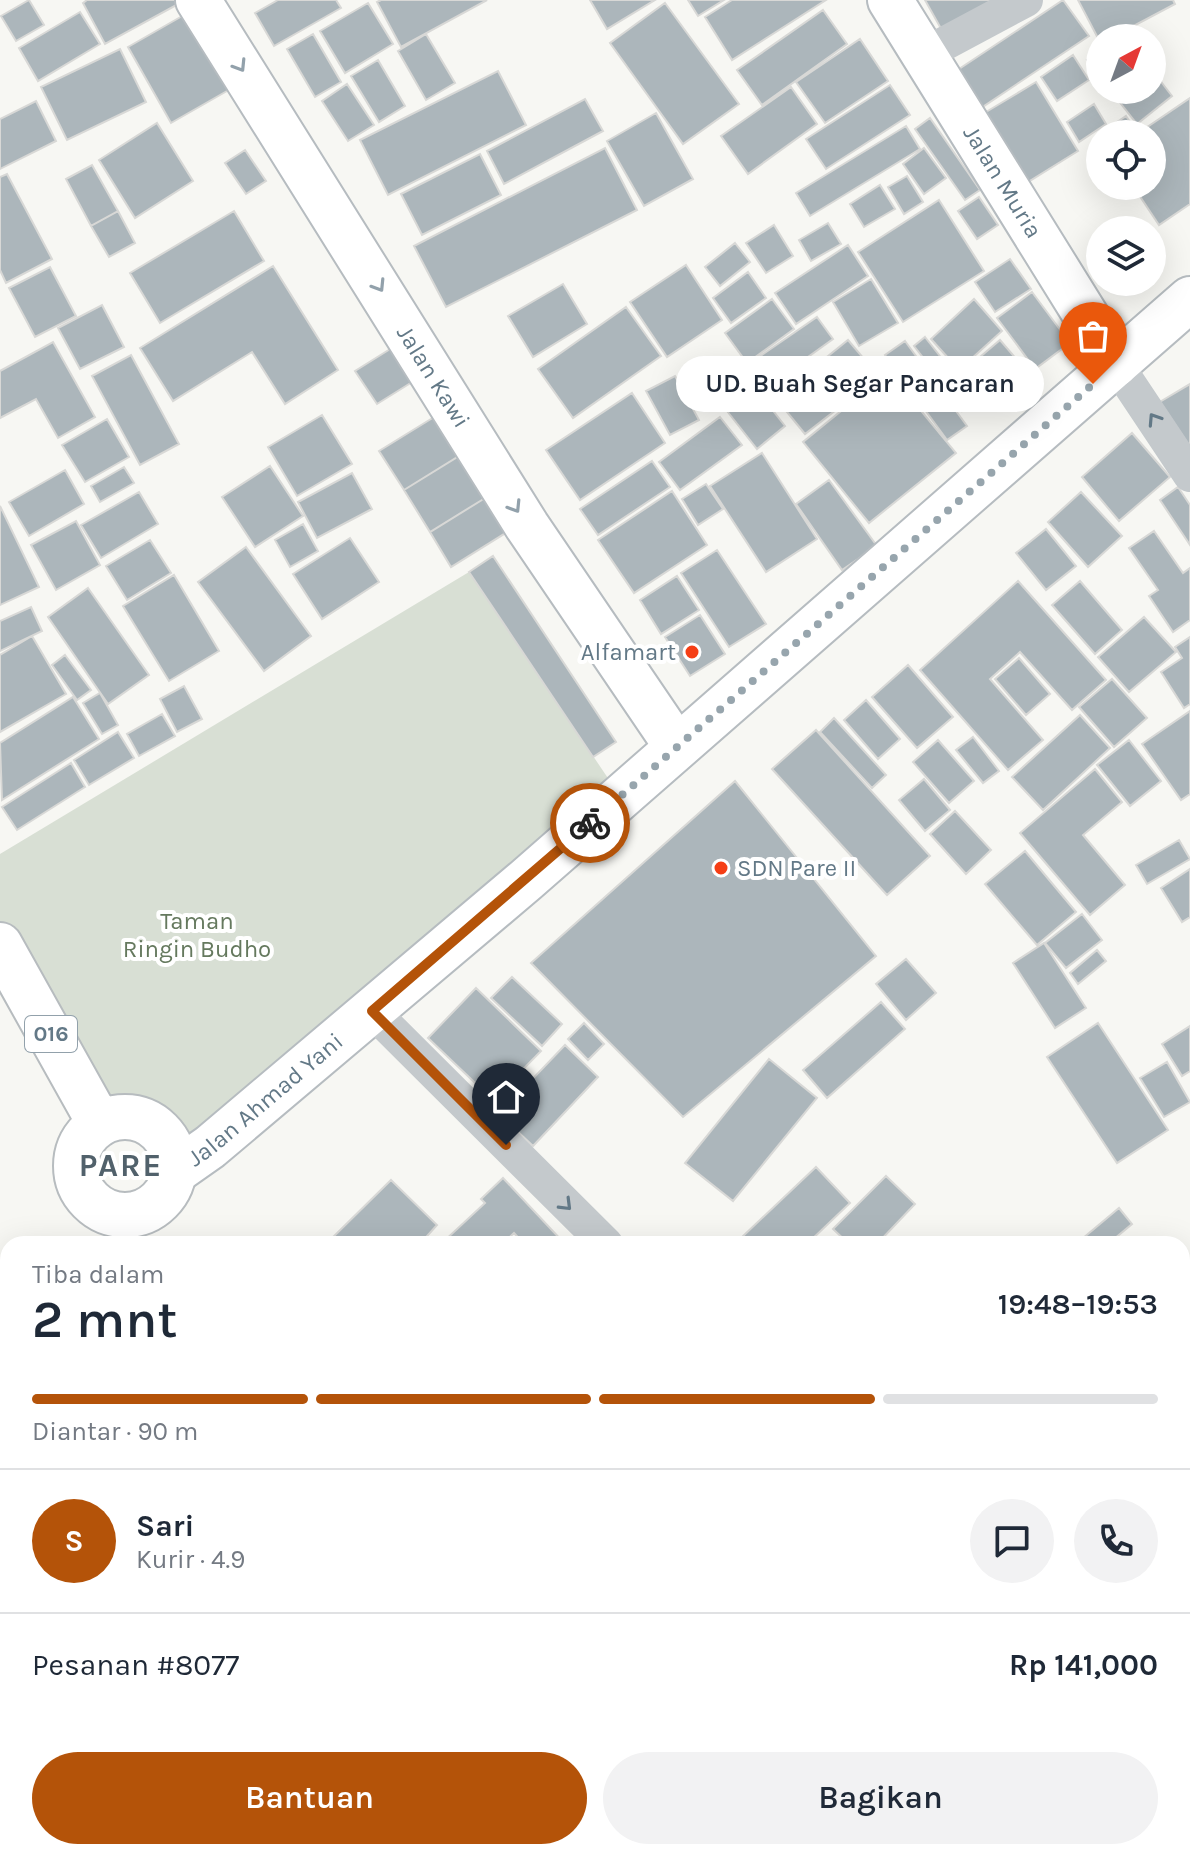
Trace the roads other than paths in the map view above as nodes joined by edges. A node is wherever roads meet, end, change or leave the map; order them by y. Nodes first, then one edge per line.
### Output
1 (198, 0) edge
2 (890, 0) edge
3 (1026, 0) edge
4 (925, 54) junction
5 (1190, 299) edge
6 (1116, 364) junction
7 (1190, 475) edge
8 (677, 747) junction
9 (0, 945) edge
10 (372, 1011) junction
11 (100, 1124) junction
12 (173, 1173) junction
13 (116, 1230) edge
14 (598, 1236) edge

1 -> 8 main road, Jalan Kawi
2 - 4 main road, Jalan Muria
3 - 4 street
4 - 6 main road, Jalan Muria
5 - 6 main road, Jalan Ahmad Yani
7 -> 6 street
6 - 8 main road, Jalan Ahmad Yani
8 - 10 main road, Jalan Ahmad Yani
9 - 11 main road, 016
10 - 12 main road, Jalan Ahmad Yani
10 -> 14 street
11 - 12 main road
11 - 13 main road
12 - 13 main road

